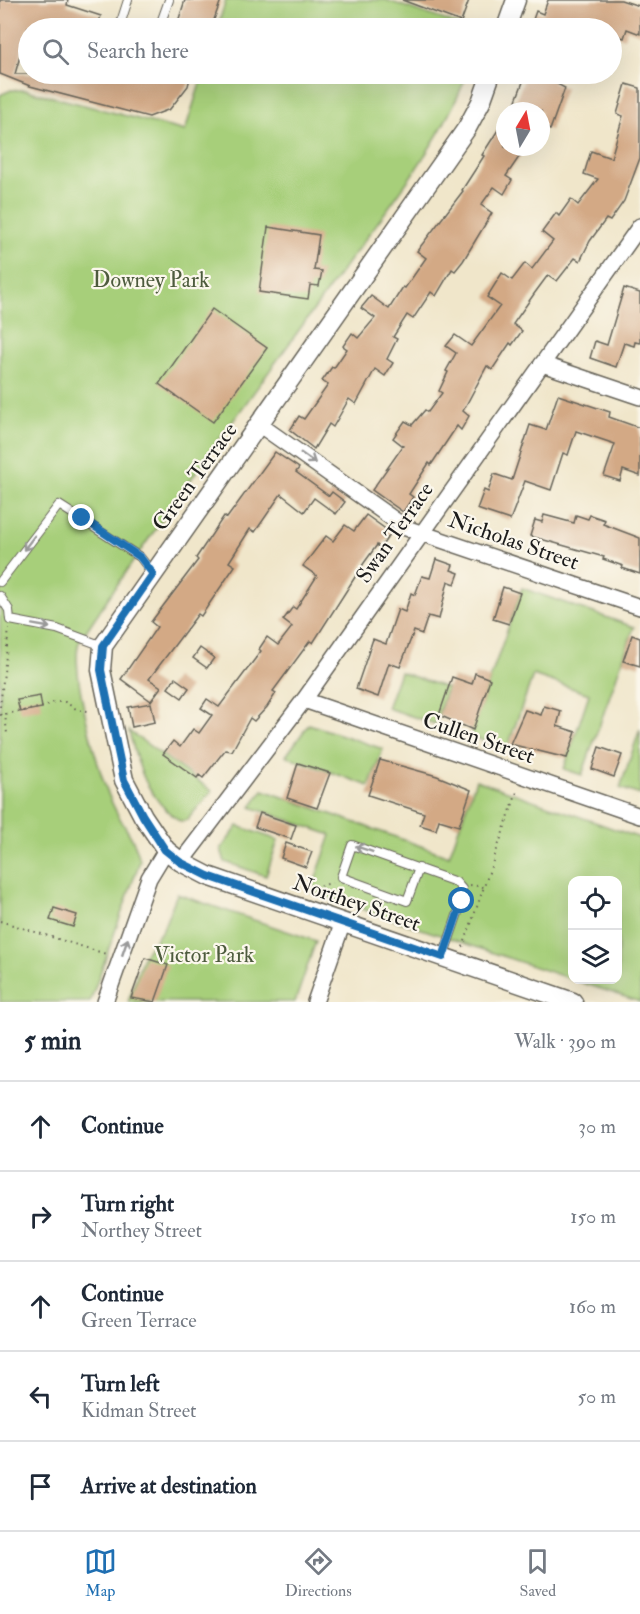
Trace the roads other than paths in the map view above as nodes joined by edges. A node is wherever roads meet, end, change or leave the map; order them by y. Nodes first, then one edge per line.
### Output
1 (128, 0) edge
2 (169, 0) edge
3 (516, 0) edge
4 (122, 18) edge
5 (163, 18) edge
6 (510, 18) edge
7 (487, 84) edge
8 (640, 226) edge
9 (542, 364) junction
10 (640, 397) edge
11 (260, 424) junction
12 (421, 532) junction
13 (153, 574) junction
14 (0, 582) edge
15 (0, 596) edge
16 (640, 607) edge
17 (103, 646) junction
18 (304, 700) junction
19 (640, 816) edge
20 (165, 850) junction
21 (180, 862) junction
22 (419, 868) junction
23 (343, 922) junction
24 (443, 957) junction
25 (105, 1002) edge
26 (315, 1002) edge
27 (573, 1002) edge

1 - 4 lane
2 - 5 lane
3 - 6 street
7 - 11 street, Green Terrace
8 - 9 street, Swan Terrace
9 - 10 street
9 - 12 street, Swan Terrace
11 -> 12 street, Nicholas Street
11 - 13 street, Green Terrace
12 - 16 street, Nicholas Street
12 - 18 street, Swan Terrace
13 -> 14 lane
13 - 17 street, Green Terrace
15 -> 17 lane
17 - 20 street
18 - 19 street, Cullen Street
18 - 21 street, Swan Terrace
20 - 21 street, Northey Street
25 -> 20 street
21 - 23 street, Northey Street
22 -> 22 lane
22 - 24 lane
23 - 24 street, Northey Street
23 - 26 street
24 - 27 street, Northey Street

